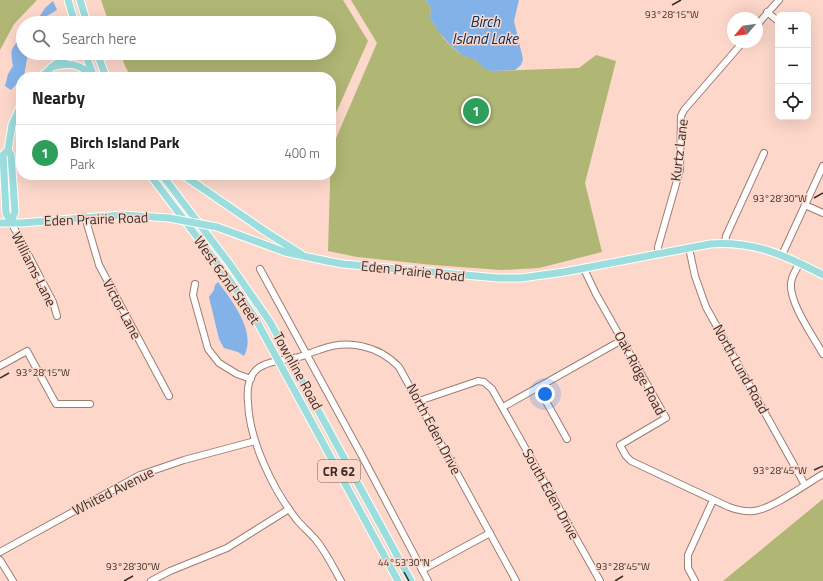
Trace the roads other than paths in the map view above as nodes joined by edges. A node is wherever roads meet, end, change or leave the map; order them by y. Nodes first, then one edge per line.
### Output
1 (64, 0) edge
2 (68, 0) edge
3 (80, 0) edge
4 (779, 0) edge
5 (767, 12) junction
6 (69, 16) edge
7 (73, 16) edge
8 (85, 16) edge
9 (763, 17) edge
10 (775, 19) edge
11 (738, 48) edge
12 (58, 60) edge
13 (62, 60) edge
14 (87, 60) edge
15 (100, 60) edge
16 (52, 67) junction
17 (46, 72) edge
18 (87, 72) edge
19 (91, 72) edge
20 (104, 72) edge
21 (16, 116) edge
22 (8, 150) junction
23 (764, 153) dead end
24 (3, 166) junction
25 (823, 166) edge
26 (154, 180) edge
27 (166, 180) edge
28 (190, 180) edge
29 (0, 186) edge
30 (805, 205) junction
31 (823, 213) edge
32 (85, 217) junction
33 (11, 222) junction
34 (0, 223) edge
35 (726, 243) junction
36 (689, 248) junction
37 (658, 254) junction
38 (782, 254) junction
39 (306, 257) junction
40 (800, 263) junction
41 (260, 269) dead end
42 (584, 269) junction
43 (823, 275) edge
44 (195, 284) dead end
45 (57, 316) dead end
46 (622, 340) junction
47 (823, 354) edge
48 (306, 355) junction
49 (291, 358) junction
50 (280, 361) junction
51 (0, 366) edge
52 (251, 379) junction
53 (538, 387) junction
54 (170, 396) dead end
55 (419, 401) junction
56 (90, 404) dead end
57 (503, 407) junction
58 (567, 439) dead end
59 (256, 441) junction
60 (823, 474) edge
61 (805, 485) junction
62 (713, 500) junction
63 (290, 509) junction
64 (490, 533) junction
65 (0, 552) edge
66 (0, 560) edge
67 (422, 570) junction
68 (13, 581) edge
69 (151, 581) edge
70 (341, 581) edge
71 (398, 581) edge
72 (411, 581) edge
73 (428, 581) edge
74 (516, 581) edge
75 (600, 581) edge
76 (695, 581) edge

1 - 6 main road
2 - 7 main road
3 - 8 main road
4 - 5 street
5 - 9 street
5 - 10 street
11 - 37 street, Kurtz Lane
12 - 16 main road
13 - 16 main road
14 - 19 main road
15 - 20 main road
16 - 17 main road
16 - 18 main road
21 - 22 main road
22 - 24 main road
22 - 33 main road
23 - 35 street
24 - 29 main road
24 - 33 main road
25 - 30 street
26 - 50 main road, West 62nd Street / CR 62
27 - 49 main road, Townline Road / CR 62
28 - 39 main road
30 - 31 street
30 - 38 street
32 - 33 main road, Eden Prairie Road
32 - 39 main road, Eden Prairie Road, bridge
32 - 54 street, Victor Lane
33 - 34 main road, Eden Prairie Road
33 - 45 street, Williams Lane
35 - 36 main road, Eden Prairie Road
35 - 38 main road, Eden Prairie Road
36 - 37 main road, Eden Prairie Road
36 - 61 street, North Lund Road
37 - 42 main road, Eden Prairie Road
38 - 40 main road, Eden Prairie Road
39 - 42 main road, Eden Prairie Road
40 - 43 main road, Eden Prairie Road
40 - 47 street
41 - 48 street
42 - 46 street, Oak Ridge Road
44 - 52 street
46 - 53 street
46 - 62 street, Oak Ridge Road
48 - 49 street, North Eden Drive
48 - 55 street, North Eden Drive
48 - 67 street
49 - 50 street, North Eden Drive
49 - 72 main road, Townline Road / CR 62
50 - 52 street, North Eden Drive
50 - 71 main road, West 62nd Street / CR 62
51 - 56 street
52 - 59 street
53 - 57 street
53 - 58 street
55 - 57 street, South Eden Drive
55 - 64 street, North Eden Drive
57 - 75 street, South Eden Drive
59 - 63 street
59 - 65 street, Whited Avenue
60 - 61 street
61 - 62 street
62 - 76 street
63 - 69 street
63 - 70 street
64 - 67 street
64 - 74 street, North Eden Drive
66 - 68 street
67 - 73 street

